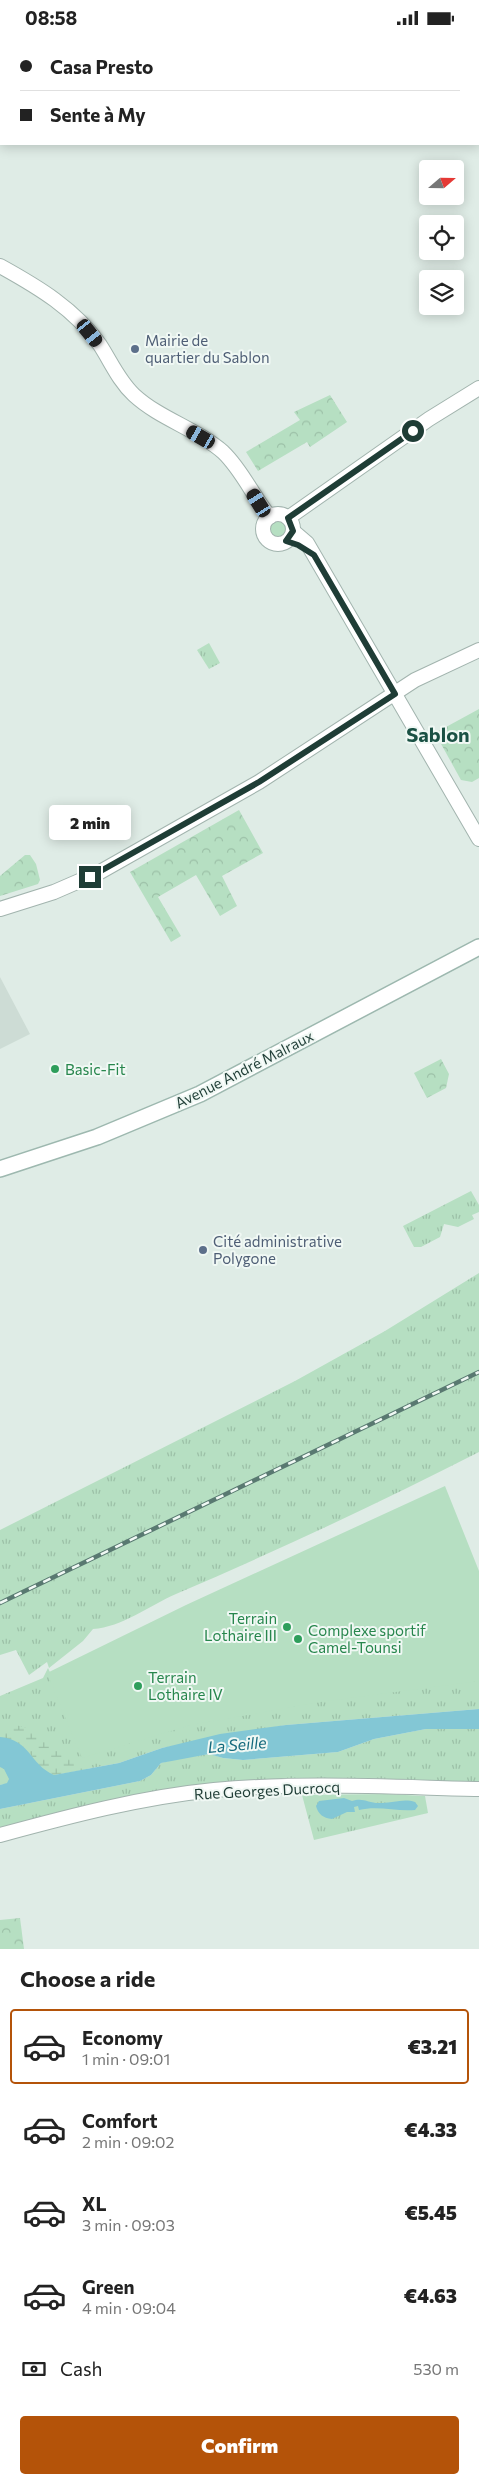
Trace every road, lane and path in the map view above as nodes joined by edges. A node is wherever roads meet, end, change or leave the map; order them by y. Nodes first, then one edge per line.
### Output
1 (0, 266) edge
2 (479, 388) edge
3 (270, 517) junction
4 (289, 530) junction
5 (479, 650) edge
6 (395, 694) junction
7 (479, 839) edge
8 (0, 909) edge
9 (479, 947) edge
10 (0, 1169) edge
11 (479, 1789) edge
12 (0, 1835) edge

1 - 3 street
2 - 4 street
3 - 4 street
3 - 4 street
4 - 6 street
5 - 6 street
6 - 7 street
6 - 8 street
9 - 10 main road, Avenue André Malraux
11 - 12 street, Rue Georges Ducrocq

